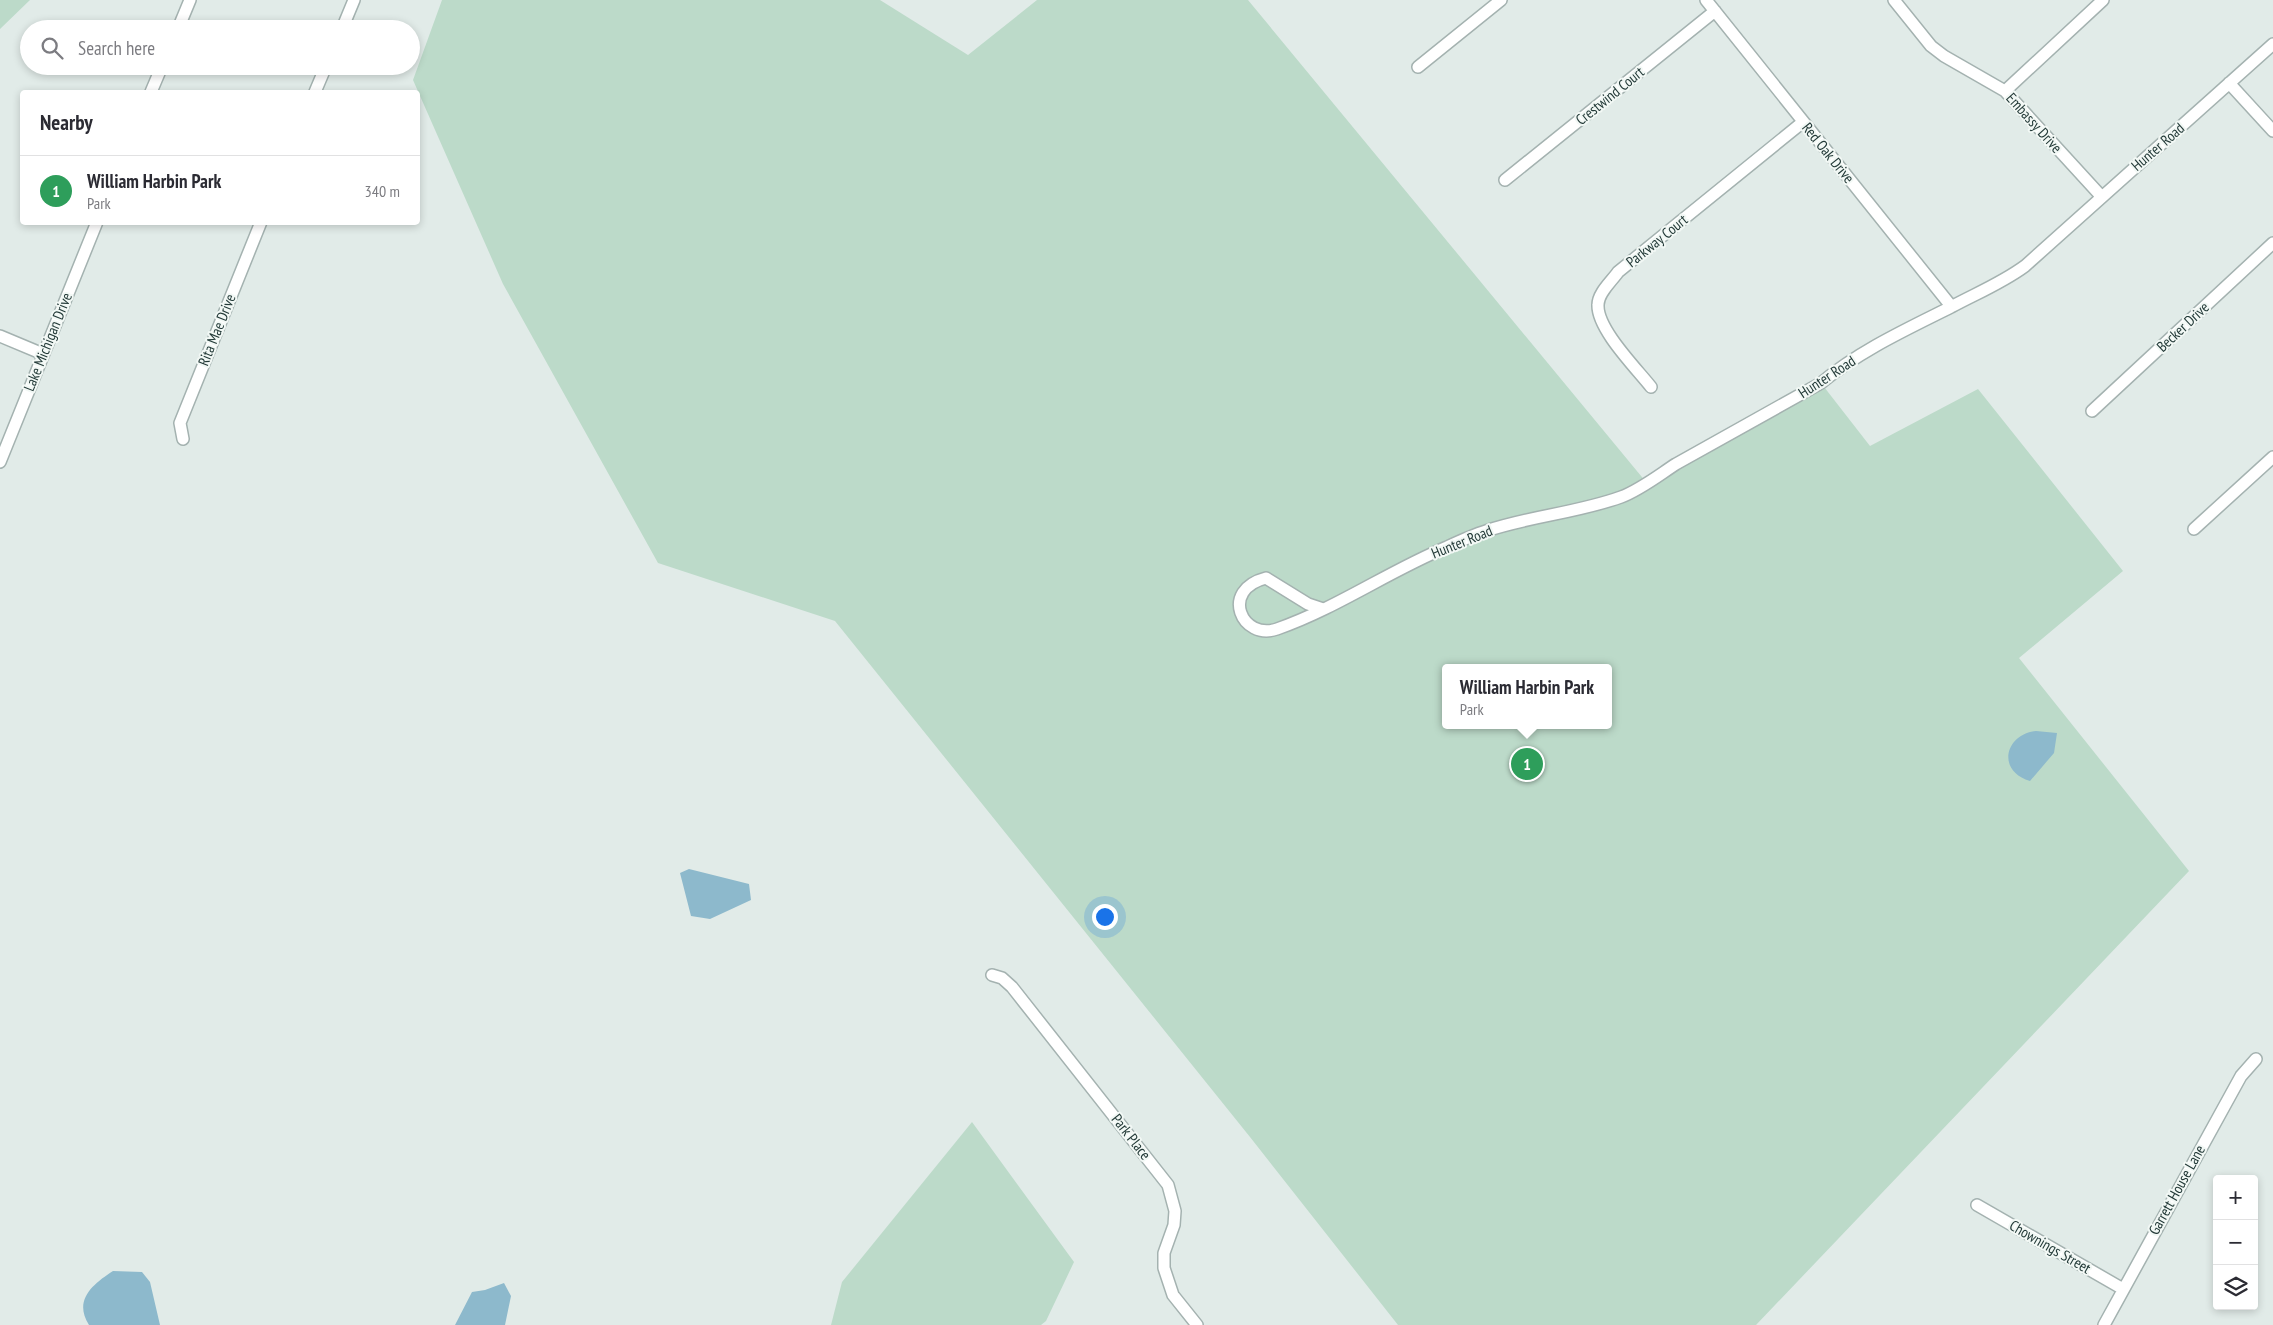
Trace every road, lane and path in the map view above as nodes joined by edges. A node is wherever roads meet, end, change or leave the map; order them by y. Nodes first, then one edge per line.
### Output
1 (190, 0) edge
2 (353, 0) edge
3 (1501, 0) edge
4 (1706, 0) edge
5 (1894, 0) edge
6 (2103, 0) edge
7 (1715, 12) junction
8 (182, 20) edge
9 (345, 20) edge
10 (2273, 44) edge
11 (1418, 67) dead end
12 (158, 75) edge
13 (322, 75) edge
14 (2229, 83) junction
15 (152, 90) edge
16 (316, 90) edge
17 (2005, 90) junction
18 (1803, 122) junction
19 (2273, 131) edge
20 (1505, 180) dead end
21 (2101, 196) junction
22 (96, 225) edge
23 (260, 225) edge
24 (2273, 243) edge
25 (1951, 306) junction
26 (0, 336) edge
27 (43, 354) junction
28 (1651, 387) dead end
29 (2092, 411) dead end
30 (183, 439) dead end
31 (2273, 456) edge
32 (0, 462) edge
33 (2194, 529) dead end
34 (1323, 609) junction
35 (992, 975) dead end
36 (2256, 1059) dead end
37 (1977, 1205) dead end
38 (2123, 1288) junction
39 (1197, 1325) edge
40 (2104, 1325) edge

1 - 8 street
2 - 9 street
3 - 11 street
4 - 7 street, Red Oak Drive
5 - 17 street, Embassy Drive
6 - 17 street
7 - 18 street, Red Oak Drive
7 - 20 street, Crestwind Court
10 - 14 street, Hunter Road
12 - 15 street
13 - 16 street
14 - 19 street
14 - 21 street, Hunter Road
17 - 21 street, Embassy Drive
18 - 25 street, Red Oak Drive
18 - 28 street, Parkway Court
21 - 25 street, Hunter Road
22 - 27 street, Lake Michigan Drive
23 - 30 street, Rita Mae Drive
24 - 29 street, Becker Drive
25 - 34 street, Hunter Road
26 - 27 street
27 - 32 street, Lake Michigan Drive
31 - 33 street
34 - 34 street, Hunter Road
35 - 39 street, Park Place
36 - 38 street, Garrett House Lane
37 - 38 street, Chownings Street
38 - 40 street, Garrett House Lane

